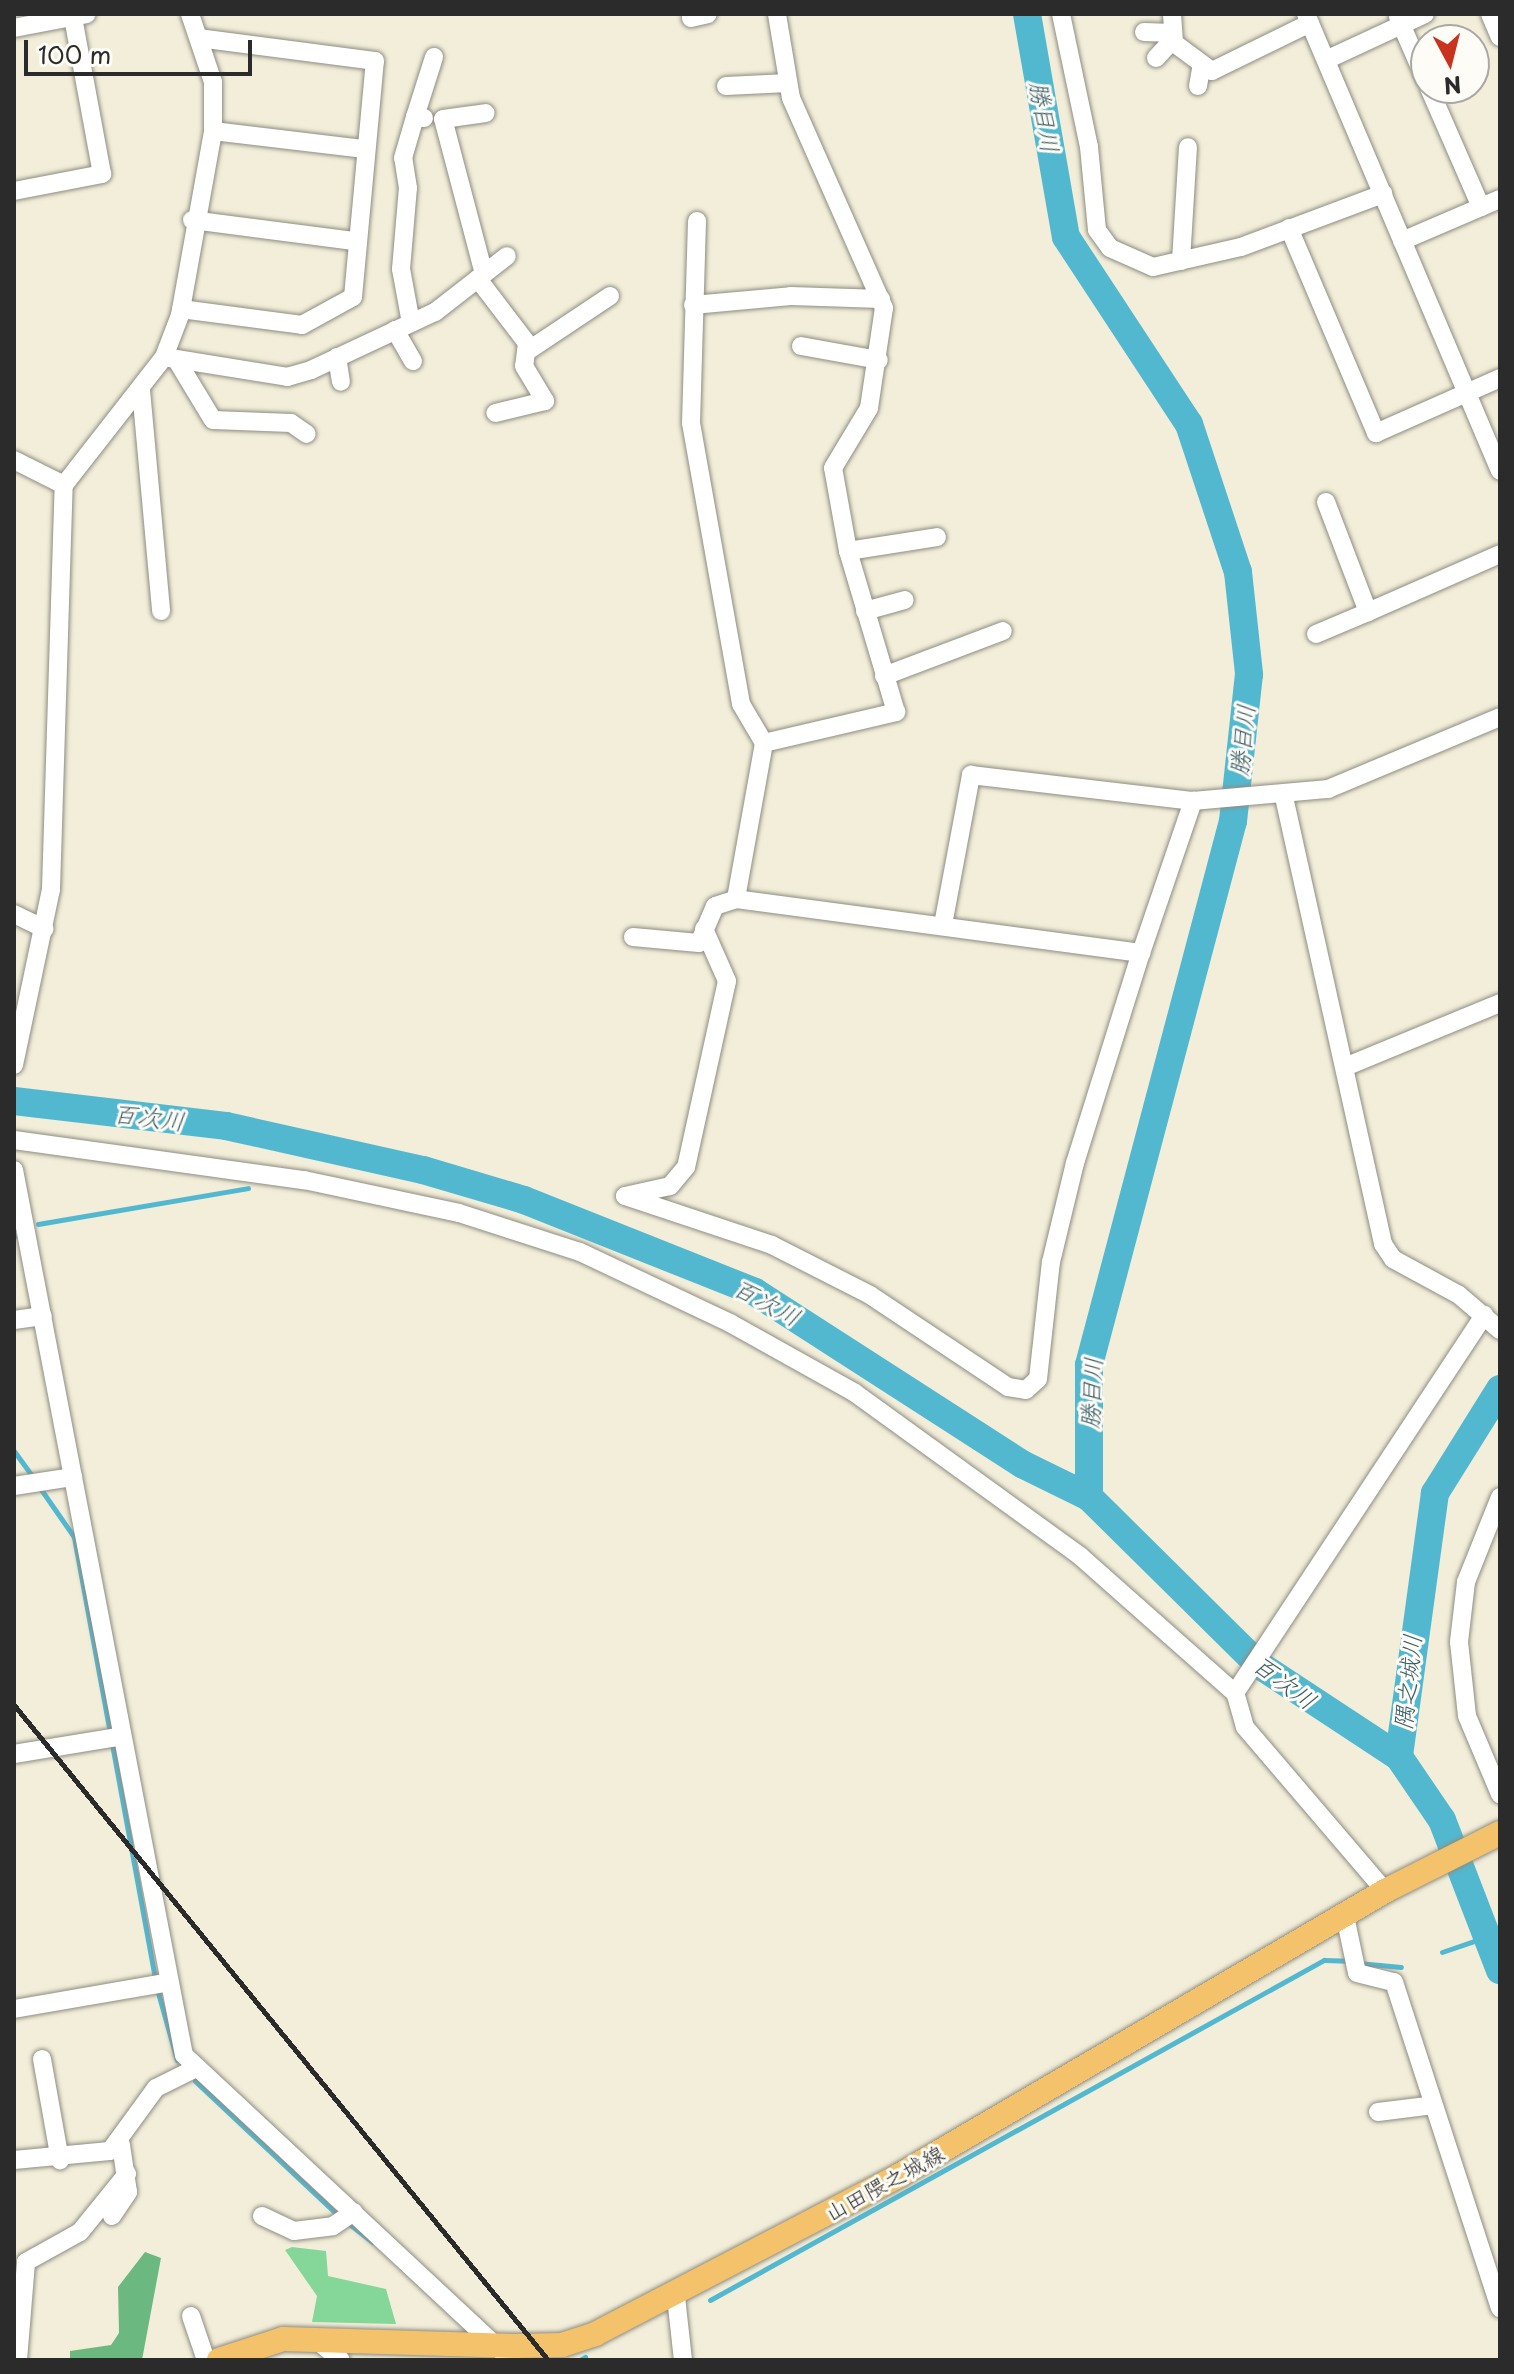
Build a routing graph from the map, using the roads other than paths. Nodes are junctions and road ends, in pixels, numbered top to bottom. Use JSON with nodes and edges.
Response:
{"nodes":[{"id":1,"x":190,"y":14,"type":"edge"},
{"id":2,"x":777,"y":14,"type":"edge"},
{"id":3,"x":1061,"y":14,"type":"edge"},
{"id":4,"x":1172,"y":14,"type":"edge"},
{"id":5,"x":1425,"y":14,"type":"edge"},
{"id":6,"x":1490,"y":14,"type":"edge"},
{"id":7,"x":80,"y":15,"type":"edge"},
{"id":8,"x":1308,"y":19,"type":"edge"},
{"id":9,"x":1400,"y":20,"type":"edge"},
{"id":10,"x":14,"y":28,"type":"edge"},
{"id":11,"x":1144,"y":32,"type":"dead end"},
{"id":12,"x":1174,"y":36,"type":"junction"},
{"id":13,"x":1500,"y":37,"type":"edge"},
{"id":14,"x":199,"y":38,"type":"junction"},
{"id":15,"x":1410,"y":43,"type":"edge"},
{"id":16,"x":434,"y":57,"type":"dead end"},
{"id":17,"x":1156,"y":58,"type":"dead end"},
{"id":18,"x":1326,"y":60,"type":"junction"},
{"id":19,"x":1202,"y":64,"type":"junction"},
{"id":20,"x":788,"y":83,"type":"junction"},
{"id":21,"x":726,"y":86,"type":"dead end"},
{"id":22,"x":1198,"y":86,"type":"dead end"},
{"id":23,"x":1436,"y":104,"type":"edge"},
{"id":24,"x":486,"y":113,"type":"dead end"},
{"id":25,"x":415,"y":117,"type":"junction"},
{"id":26,"x":443,"y":119,"type":"junction"},
{"id":27,"x":213,"y":131,"type":"junction"},
{"id":28,"x":1188,"y":147,"type":"dead end"},
{"id":29,"x":365,"y":149,"type":"junction"},
{"id":30,"x":14,"y":191,"type":"edge"},
{"id":31,"x":1383,"y":194,"type":"junction"},
{"id":32,"x":1500,"y":199,"type":"edge"},
{"id":33,"x":1481,"y":207,"type":"junction"},
{"id":34,"x":192,"y":220,"type":"junction"},
{"id":35,"x":697,"y":221,"type":"dead end"},
{"id":36,"x":1289,"y":228,"type":"junction"},
{"id":37,"x":353,"y":241,"type":"junction"},
{"id":38,"x":1402,"y":241,"type":"junction"},
{"id":39,"x":507,"y":256,"type":"dead end"},
{"id":40,"x":1181,"y":261,"type":"junction"},
{"id":41,"x":481,"y":276,"type":"junction"},
{"id":42,"x":610,"y":296,"type":"dead end"},
{"id":43,"x":881,"y":299,"type":"junction"},
{"id":44,"x":693,"y":305,"type":"junction"},
{"id":45,"x":181,"y":309,"type":"junction"},
{"id":46,"x":403,"y":327,"type":"junction"},
{"id":47,"x":801,"y":346,"type":"dead end"},
{"id":48,"x":526,"y":352,"type":"junction"},
{"id":49,"x":337,"y":357,"type":"junction"},
{"id":50,"x":170,"y":358,"type":"junction"},
{"id":51,"x":879,"y":360,"type":"junction"},
{"id":52,"x":413,"y":361,"type":"dead end"},
{"id":53,"x":1500,"y":378,"type":"edge"},
{"id":54,"x":341,"y":382,"type":"dead end"},
{"id":55,"x":141,"y":390,"type":"junction"},
{"id":56,"x":1467,"y":392,"type":"junction"},
{"id":57,"x":495,"y":413,"type":"dead end"},
{"id":58,"x":307,"y":434,"type":"dead end"},
{"id":59,"x":14,"y":460,"type":"edge"},
{"id":60,"x":1500,"y":470,"type":"edge"},
{"id":61,"x":64,"y":485,"type":"junction"},
{"id":62,"x":1326,"y":502,"type":"dead end"},
{"id":63,"x":937,"y":537,"type":"dead end"},
{"id":64,"x":848,"y":551,"type":"junction"},
{"id":65,"x":1500,"y":554,"type":"edge"},
{"id":66,"x":905,"y":600,"type":"dead end"},
{"id":67,"x":161,"y":611,"type":"dead end"},
{"id":68,"x":865,"y":611,"type":"junction"},
{"id":69,"x":1368,"y":612,"type":"junction"},
{"id":70,"x":1003,"y":631,"type":"dead end"},
{"id":71,"x":1316,"y":634,"type":"dead end"},
{"id":72,"x":884,"y":676,"type":"junction"},
{"id":73,"x":1500,"y":717,"type":"edge"},
{"id":74,"x":764,"y":743,"type":"junction"},
{"id":75,"x":1280,"y":798,"type":"junction"},
{"id":76,"x":1197,"y":801,"type":"junction"},
{"id":77,"x":736,"y":899,"type":"junction"},
{"id":78,"x":14,"y":914,"type":"edge"},
{"id":79,"x":943,"y":925,"type":"junction"},
{"id":80,"x":45,"y":929,"type":"junction"},
{"id":81,"x":704,"y":929,"type":"junction"},
{"id":82,"x":633,"y":937,"type":"dead end"},
{"id":83,"x":1141,"y":953,"type":"junction"},
{"id":84,"x":1500,"y":1003,"type":"edge"},
{"id":85,"x":20,"y":1004,"type":"edge"},
{"id":86,"x":14,"y":1065,"type":"edge"},
{"id":87,"x":1345,"y":1067,"type":"junction"},
{"id":88,"x":14,"y":1140,"type":"edge"},
{"id":89,"x":14,"y":1170,"type":"edge"},
{"id":90,"x":1484,"y":1315,"type":"junction"},
{"id":91,"x":43,"y":1316,"type":"junction"},
{"id":92,"x":14,"y":1320,"type":"edge"},
{"id":93,"x":1500,"y":1330,"type":"edge"},
{"id":94,"x":73,"y":1477,"type":"junction"},
{"id":95,"x":29,"y":1484,"type":"edge"},
{"id":96,"x":1500,"y":1497,"type":"edge"},
{"id":97,"x":1236,"y":1690,"type":"junction"},
{"id":98,"x":113,"y":1738,"type":"junction"},
{"id":99,"x":14,"y":1754,"type":"edge"},
{"id":100,"x":1500,"y":1794,"type":"edge"},
{"id":101,"x":1500,"y":1833,"type":"edge"},
{"id":102,"x":1393,"y":1887,"type":"junction"},
{"id":103,"x":1345,"y":1916,"type":"junction"},
{"id":104,"x":159,"y":1984,"type":"junction"},
{"id":105,"x":14,"y":2007,"type":"edge"},
{"id":106,"x":42,"y":2059,"type":"dead end"},
{"id":107,"x":194,"y":2069,"type":"junction"},
{"id":108,"x":1434,"y":2105,"type":"junction"},
{"id":109,"x":1378,"y":2112,"type":"dead end"},
{"id":110,"x":121,"y":2145,"type":"junction"},
{"id":111,"x":14,"y":2160,"type":"edge"},
{"id":112,"x":60,"y":2160,"type":"junction"},
{"id":113,"x":127,"y":2174,"type":"junction"},
{"id":114,"x":112,"y":2216,"type":"dead end"},
{"id":115,"x":262,"y":2216,"type":"dead end"},
{"id":116,"x":346,"y":2217,"type":"junction"},
{"id":117,"x":676,"y":2297,"type":"junction"},
{"id":118,"x":1500,"y":2308,"type":"edge"},
{"id":119,"x":191,"y":2316,"type":"dead end"},
{"id":120,"x":313,"y":2337,"type":"junction"},
{"id":121,"x":507,"y":2353,"type":"edge"},
{"id":122,"x":18,"y":2360,"type":"edge"},
{"id":123,"x":206,"y":2360,"type":"edge"},
{"id":124,"x":219,"y":2360,"type":"edge"},
{"id":125,"x":341,"y":2360,"type":"edge"},
{"id":126,"x":683,"y":2360,"type":"edge"}],
"edges":[{"from":1,"to":14,"type":"street"},
{"from":2,"to":20,"type":"street"},
{"from":3,"to":40,"type":"street"},
{"from":4,"to":12,"type":"street"},
{"from":5,"to":9,"type":"street"},
{"from":6,"to":13,"type":"street"},
{"from":7,"to":10,"type":"street"},
{"from":7,"to":30,"type":"street"},
{"from":8,"to":18,"type":"street"},
{"from":8,"to":19,"type":"street"},
{"from":9,"to":15,"type":"street"},
{"from":9,"to":18,"type":"street"},
{"from":11,"to":12,"type":"street"},
{"from":12,"to":17,"type":"street"},
{"from":12,"to":19,"type":"street"},
{"from":14,"to":27,"type":"street"},
{"from":14,"to":29,"type":"street"},
{"from":16,"to":25,"type":"street"},
{"from":18,"to":31,"type":"street"},
{"from":19,"to":22,"type":"street"},
{"from":20,"to":21,"type":"street"},
{"from":20,"to":43,"type":"street"},
{"from":23,"to":33,"type":"street"},
{"from":24,"to":26,"type":"street"},
{"from":25,"to":26,"type":"street"},
{"from":25,"to":46,"type":"street"},
{"from":26,"to":41,"type":"street"},
{"from":27,"to":29,"type":"street"},
{"from":27,"to":34,"type":"street"},
{"from":28,"to":40,"type":"street"},
{"from":29,"to":37,"type":"street"},
{"from":31,"to":36,"type":"street"},
{"from":31,"to":38,"type":"street"},
{"from":32,"to":33,"type":"street"},
{"from":33,"to":38,"type":"street"},
{"from":34,"to":37,"type":"street"},
{"from":34,"to":45,"type":"street"},
{"from":35,"to":44,"type":"street"},
{"from":36,"to":40,"type":"street"},
{"from":36,"to":56,"type":"street"},
{"from":37,"to":45,"type":"street"},
{"from":38,"to":56,"type":"street"},
{"from":39,"to":41,"type":"street"},
{"from":41,"to":46,"type":"street"},
{"from":41,"to":48,"type":"street"},
{"from":42,"to":48,"type":"street"},
{"from":43,"to":44,"type":"street"},
{"from":43,"to":51,"type":"street"},
{"from":44,"to":74,"type":"street"},
{"from":45,"to":50,"type":"street"},
{"from":46,"to":49,"type":"street"},
{"from":46,"to":52,"type":"street"},
{"from":47,"to":51,"type":"street"},
{"from":48,"to":57,"type":"street"},
{"from":49,"to":50,"type":"street"},
{"from":49,"to":54,"type":"street"},
{"from":50,"to":55,"type":"street"},
{"from":50,"to":58,"type":"street"},
{"from":51,"to":64,"type":"street"},
{"from":53,"to":56,"type":"street"},
{"from":55,"to":61,"type":"street"},
{"from":55,"to":67,"type":"street"},
{"from":56,"to":60,"type":"street"},
{"from":59,"to":61,"type":"street"},
{"from":61,"to":80,"type":"street"},
{"from":62,"to":69,"type":"street"},
{"from":63,"to":64,"type":"street"},
{"from":64,"to":68,"type":"street"},
{"from":65,"to":69,"type":"street"},
{"from":66,"to":68,"type":"street"},
{"from":68,"to":72,"type":"street"},
{"from":69,"to":71,"type":"street"},
{"from":70,"to":72,"type":"street"},
{"from":72,"to":74,"type":"street"},
{"from":73,"to":75,"type":"street"},
{"from":74,"to":77,"type":"street"},
{"from":75,"to":76,"type":"street"},
{"from":75,"to":87,"type":"street"},
{"from":76,"to":79,"type":"street"},
{"from":76,"to":83,"type":"street"},
{"from":77,"to":79,"type":"street"},
{"from":77,"to":81,"type":"street"},
{"from":78,"to":80,"type":"street"},
{"from":79,"to":83,"type":"street"},
{"from":80,"to":85,"type":"street"},
{"from":81,"to":82,"type":"street"},
{"from":81,"to":83,"type":"street"},
{"from":84,"to":87,"type":"street"},
{"from":85,"to":86,"type":"street"},
{"from":87,"to":90,"type":"street"},
{"from":88,"to":97,"type":"street"},
{"from":89,"to":91,"type":"street"},
{"from":90,"to":93,"type":"street"},
{"from":90,"to":97,"type":"street"},
{"from":91,"to":92,"type":"street"},
{"from":91,"to":94,"type":"street"},
{"from":94,"to":95,"type":"street"},
{"from":94,"to":98,"type":"street"},
{"from":96,"to":100,"type":"street"},
{"from":97,"to":102,"type":"street"},
{"from":98,"to":99,"type":"street"},
{"from":98,"to":104,"type":"street"},
{"from":101,"to":102,"type":"main road","name":"山田隈之城線"},
{"from":102,"to":103,"type":"main road","name":"山田隈之城線"},
{"from":103,"to":108,"type":"street"},
{"from":103,"to":117,"type":"main road","name":"山田隈之城線"},
{"from":104,"to":105,"type":"street"},
{"from":104,"to":107,"type":"street"},
{"from":106,"to":112,"type":"street"},
{"from":107,"to":110,"type":"street"},
{"from":107,"to":116,"type":"street"},
{"from":108,"to":109,"type":"street"},
{"from":108,"to":118,"type":"street"},
{"from":110,"to":112,"type":"street"},
{"from":110,"to":113,"type":"street"},
{"from":111,"to":112,"type":"street"},
{"from":113,"to":114,"type":"street"},
{"from":113,"to":122,"type":"street"},
{"from":115,"to":116,"type":"street"},
{"from":116,"to":121,"type":"street"},
{"from":117,"to":121,"type":"main road","name":"山田隈之城線"},
{"from":117,"to":126,"type":"street"},
{"from":119,"to":123,"type":"street"},
{"from":120,"to":121,"type":"main road","name":"山田隈之城線"},
{"from":120,"to":124,"type":"main road","name":"山田隈之城線"},
{"from":120,"to":125,"type":"street"}]}
